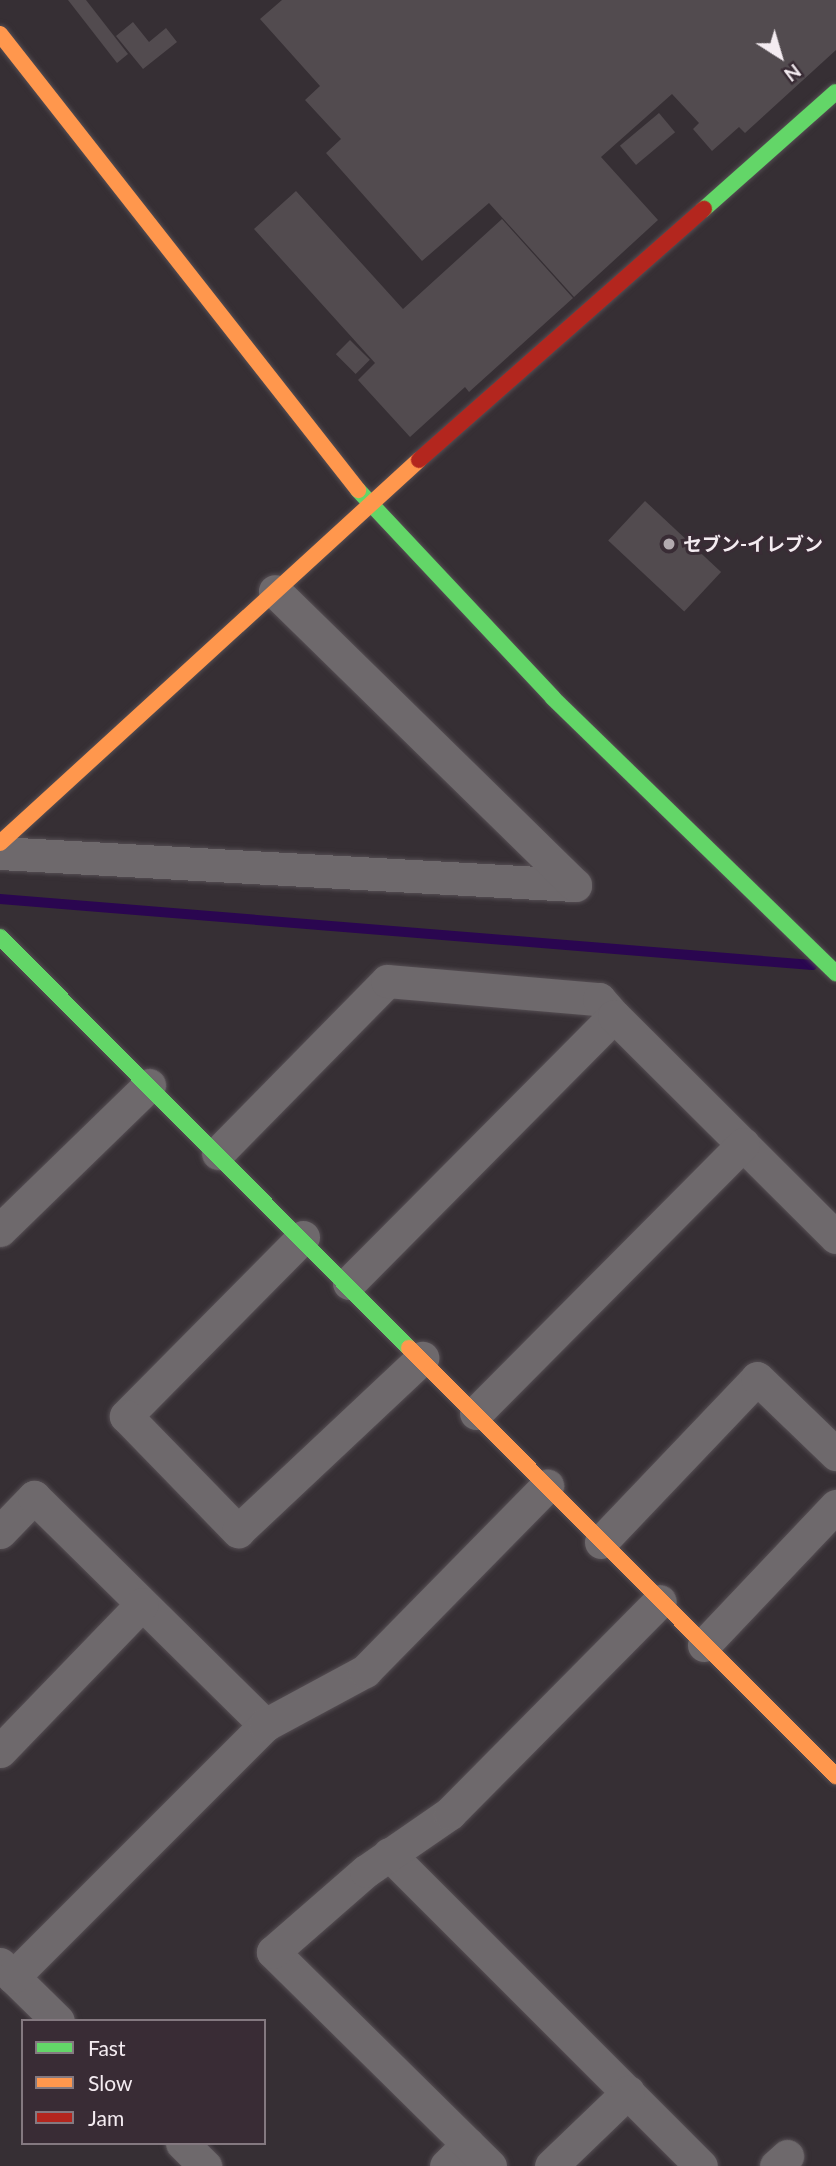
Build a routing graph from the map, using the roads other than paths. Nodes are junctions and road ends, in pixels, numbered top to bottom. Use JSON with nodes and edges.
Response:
{"nodes":[{"id":1,"x":0,"y":34,"type":"edge"},
{"id":2,"x":831,"y":105,"type":"edge"},
{"id":3,"x":369,"y":504,"type":"junction"},
{"id":4,"x":275,"y":592,"type":"junction"},
{"id":5,"x":0,"y":843,"type":"edge"},
{"id":6,"x":0,"y":853,"type":"edge"},
{"id":7,"x":0,"y":937,"type":"edge"},
{"id":8,"x":836,"y":973,"type":"edge"},
{"id":9,"x":614,"y":1016,"type":"junction"},
{"id":10,"x":149,"y":1085,"type":"junction"},
{"id":11,"x":743,"y":1144,"type":"junction"},
{"id":12,"x":218,"y":1153,"type":"junction"},
{"id":13,"x":0,"y":1230,"type":"edge"},
{"id":14,"x":303,"y":1237,"type":"junction"},
{"id":15,"x":836,"y":1237,"type":"edge"},
{"id":16,"x":349,"y":1283,"type":"junction"},
{"id":17,"x":422,"y":1358,"type":"junction"},
{"id":18,"x":476,"y":1413,"type":"junction"},
{"id":19,"x":836,"y":1454,"type":"edge"},
{"id":20,"x":547,"y":1486,"type":"junction"},
{"id":21,"x":836,"y":1507,"type":"edge"},
{"id":22,"x":0,"y":1532,"type":"edge"},
{"id":23,"x":601,"y":1542,"type":"junction"},
{"id":24,"x":660,"y":1601,"type":"junction"},
{"id":25,"x":142,"y":1604,"type":"junction"},
{"id":26,"x":704,"y":1645,"type":"junction"},
{"id":27,"x":265,"y":1724,"type":"junction"},
{"id":28,"x":0,"y":1751,"type":"edge"},
{"id":29,"x":833,"y":1766,"type":"edge"},
{"id":30,"x":389,"y":1854,"type":"junction"},
{"id":31,"x":7,"y":1970,"type":"edge"},
{"id":32,"x":56,"y":2019,"type":"edge"},
{"id":33,"x":628,"y":2092,"type":"junction"},
{"id":34,"x":184,"y":2145,"type":"edge"},
{"id":35,"x":468,"y":2159,"type":"edge"},
{"id":36,"x":205,"y":2166,"type":"edge"},
{"id":37,"x":551,"y":2166,"type":"edge"},
{"id":38,"x":701,"y":2166,"type":"edge"}],
"edges":[{"from":1,"to":3,"type":"street"},
{"from":2,"to":3,"type":"street"},
{"from":3,"to":4,"type":"street"},
{"from":3,"to":8,"type":"street"},
{"from":4,"to":5,"type":"street"},
{"from":4,"to":6,"type":"street"},
{"from":7,"to":10,"type":"street"},
{"from":9,"to":11,"type":"street"},
{"from":9,"to":12,"type":"street"},
{"from":9,"to":16,"type":"street"},
{"from":10,"to":12,"type":"street"},
{"from":10,"to":13,"type":"street"},
{"from":11,"to":15,"type":"street"},
{"from":11,"to":18,"type":"street"},
{"from":12,"to":14,"type":"street"},
{"from":14,"to":16,"type":"street"},
{"from":14,"to":17,"type":"street"},
{"from":16,"to":17,"type":"street"},
{"from":17,"to":18,"type":"street"},
{"from":18,"to":20,"type":"street"},
{"from":19,"to":23,"type":"street"},
{"from":20,"to":23,"type":"street"},
{"from":20,"to":27,"type":"street"},
{"from":21,"to":26,"type":"street"},
{"from":22,"to":25,"type":"street"},
{"from":23,"to":24,"type":"street"},
{"from":24,"to":26,"type":"street"},
{"from":24,"to":30,"type":"street"},
{"from":25,"to":27,"type":"street"},
{"from":25,"to":28,"type":"street"},
{"from":26,"to":29,"type":"street"},
{"from":27,"to":31,"type":"street"},
{"from":30,"to":33,"type":"street"},
{"from":30,"to":35,"type":"street"},
{"from":31,"to":32,"type":"street"},
{"from":33,"to":37,"type":"street"},
{"from":33,"to":38,"type":"street"},
{"from":34,"to":36,"type":"street"}]}
